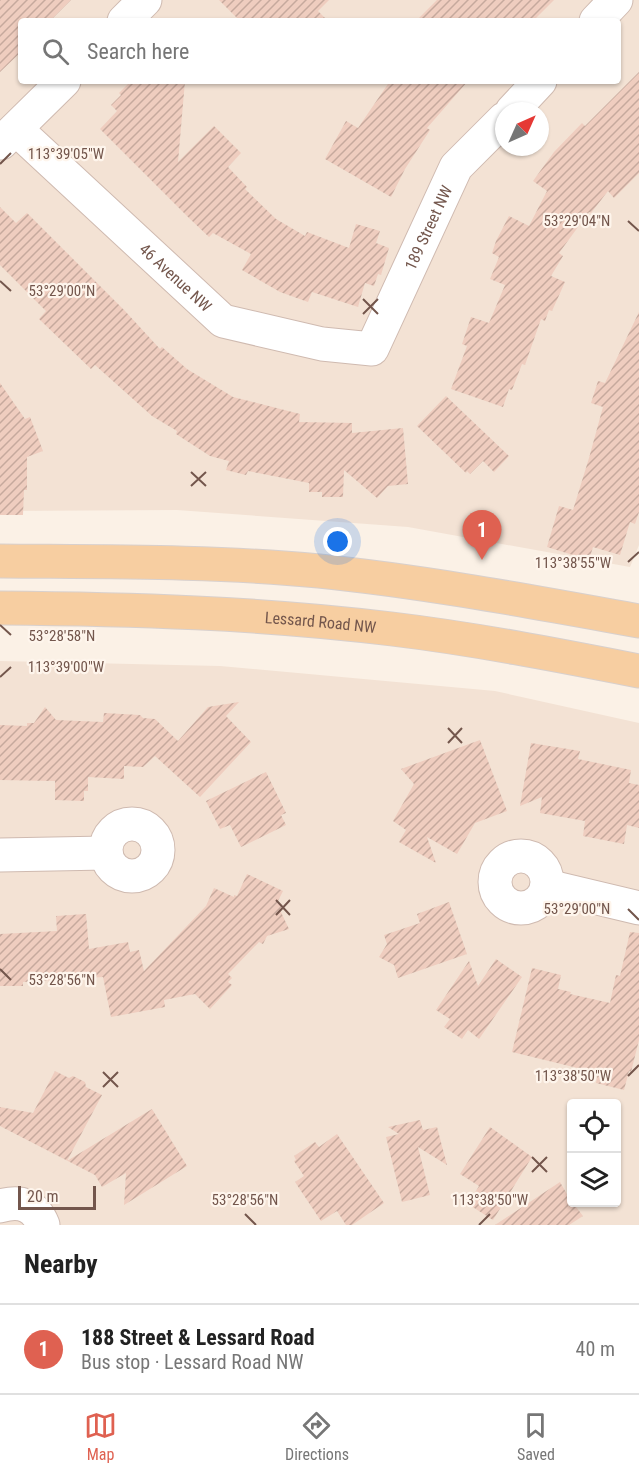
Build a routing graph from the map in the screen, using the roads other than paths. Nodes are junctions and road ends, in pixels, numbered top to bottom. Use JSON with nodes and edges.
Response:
{"nodes":[{"id":1,"x":145,"y":0,"type":"edge"},
{"id":2,"x":616,"y":0,"type":"edge"},
{"id":3,"x":127,"y":18,"type":"edge"},
{"id":4,"x":599,"y":18,"type":"edge"},
{"id":5,"x":61,"y":84,"type":"edge"},
{"id":6,"x":537,"y":84,"type":"edge"},
{"id":7,"x":520,"y":102,"type":"edge"},
{"id":8,"x":495,"y":128,"type":"edge"},
{"id":9,"x":8,"y":137,"type":"edge"},
{"id":10,"x":372,"y":349,"type":"joint"},
{"id":11,"x":0,"y":561,"type":"edge"},
{"id":12,"x":0,"y":608,"type":"edge"},
{"id":13,"x":639,"y":621,"type":"edge"},
{"id":14,"x":639,"y":671,"type":"edge"},
{"id":15,"x":106,"y":853,"type":"dead end"},
{"id":16,"x":0,"y":855,"type":"edge"},
{"id":17,"x":547,"y":886,"type":"dead end"},
{"id":18,"x":639,"y":908,"type":"edge"},
{"id":19,"x":0,"y":1206,"type":"edge"},
{"id":20,"x":43,"y":1225,"type":"edge"}],
"edges":[{"from":1,"to":3,"type":"street"},
{"from":2,"to":4,"type":"street"},
{"from":5,"to":9,"type":"street"},
{"from":6,"to":7,"type":"street"},
{"from":8,"to":10,"type":"street","name":"189 Street NW"},
{"from":9,"to":10,"type":"street","name":"46 Avenue NW"},
{"from":11,"to":13,"type":"main road"},
{"from":12,"to":14,"type":"main road","name":"Lessard Road NW"},
{"from":15,"to":16,"type":"street"},
{"from":17,"to":18,"type":"street"},
{"from":19,"to":20,"type":"street"}]}
